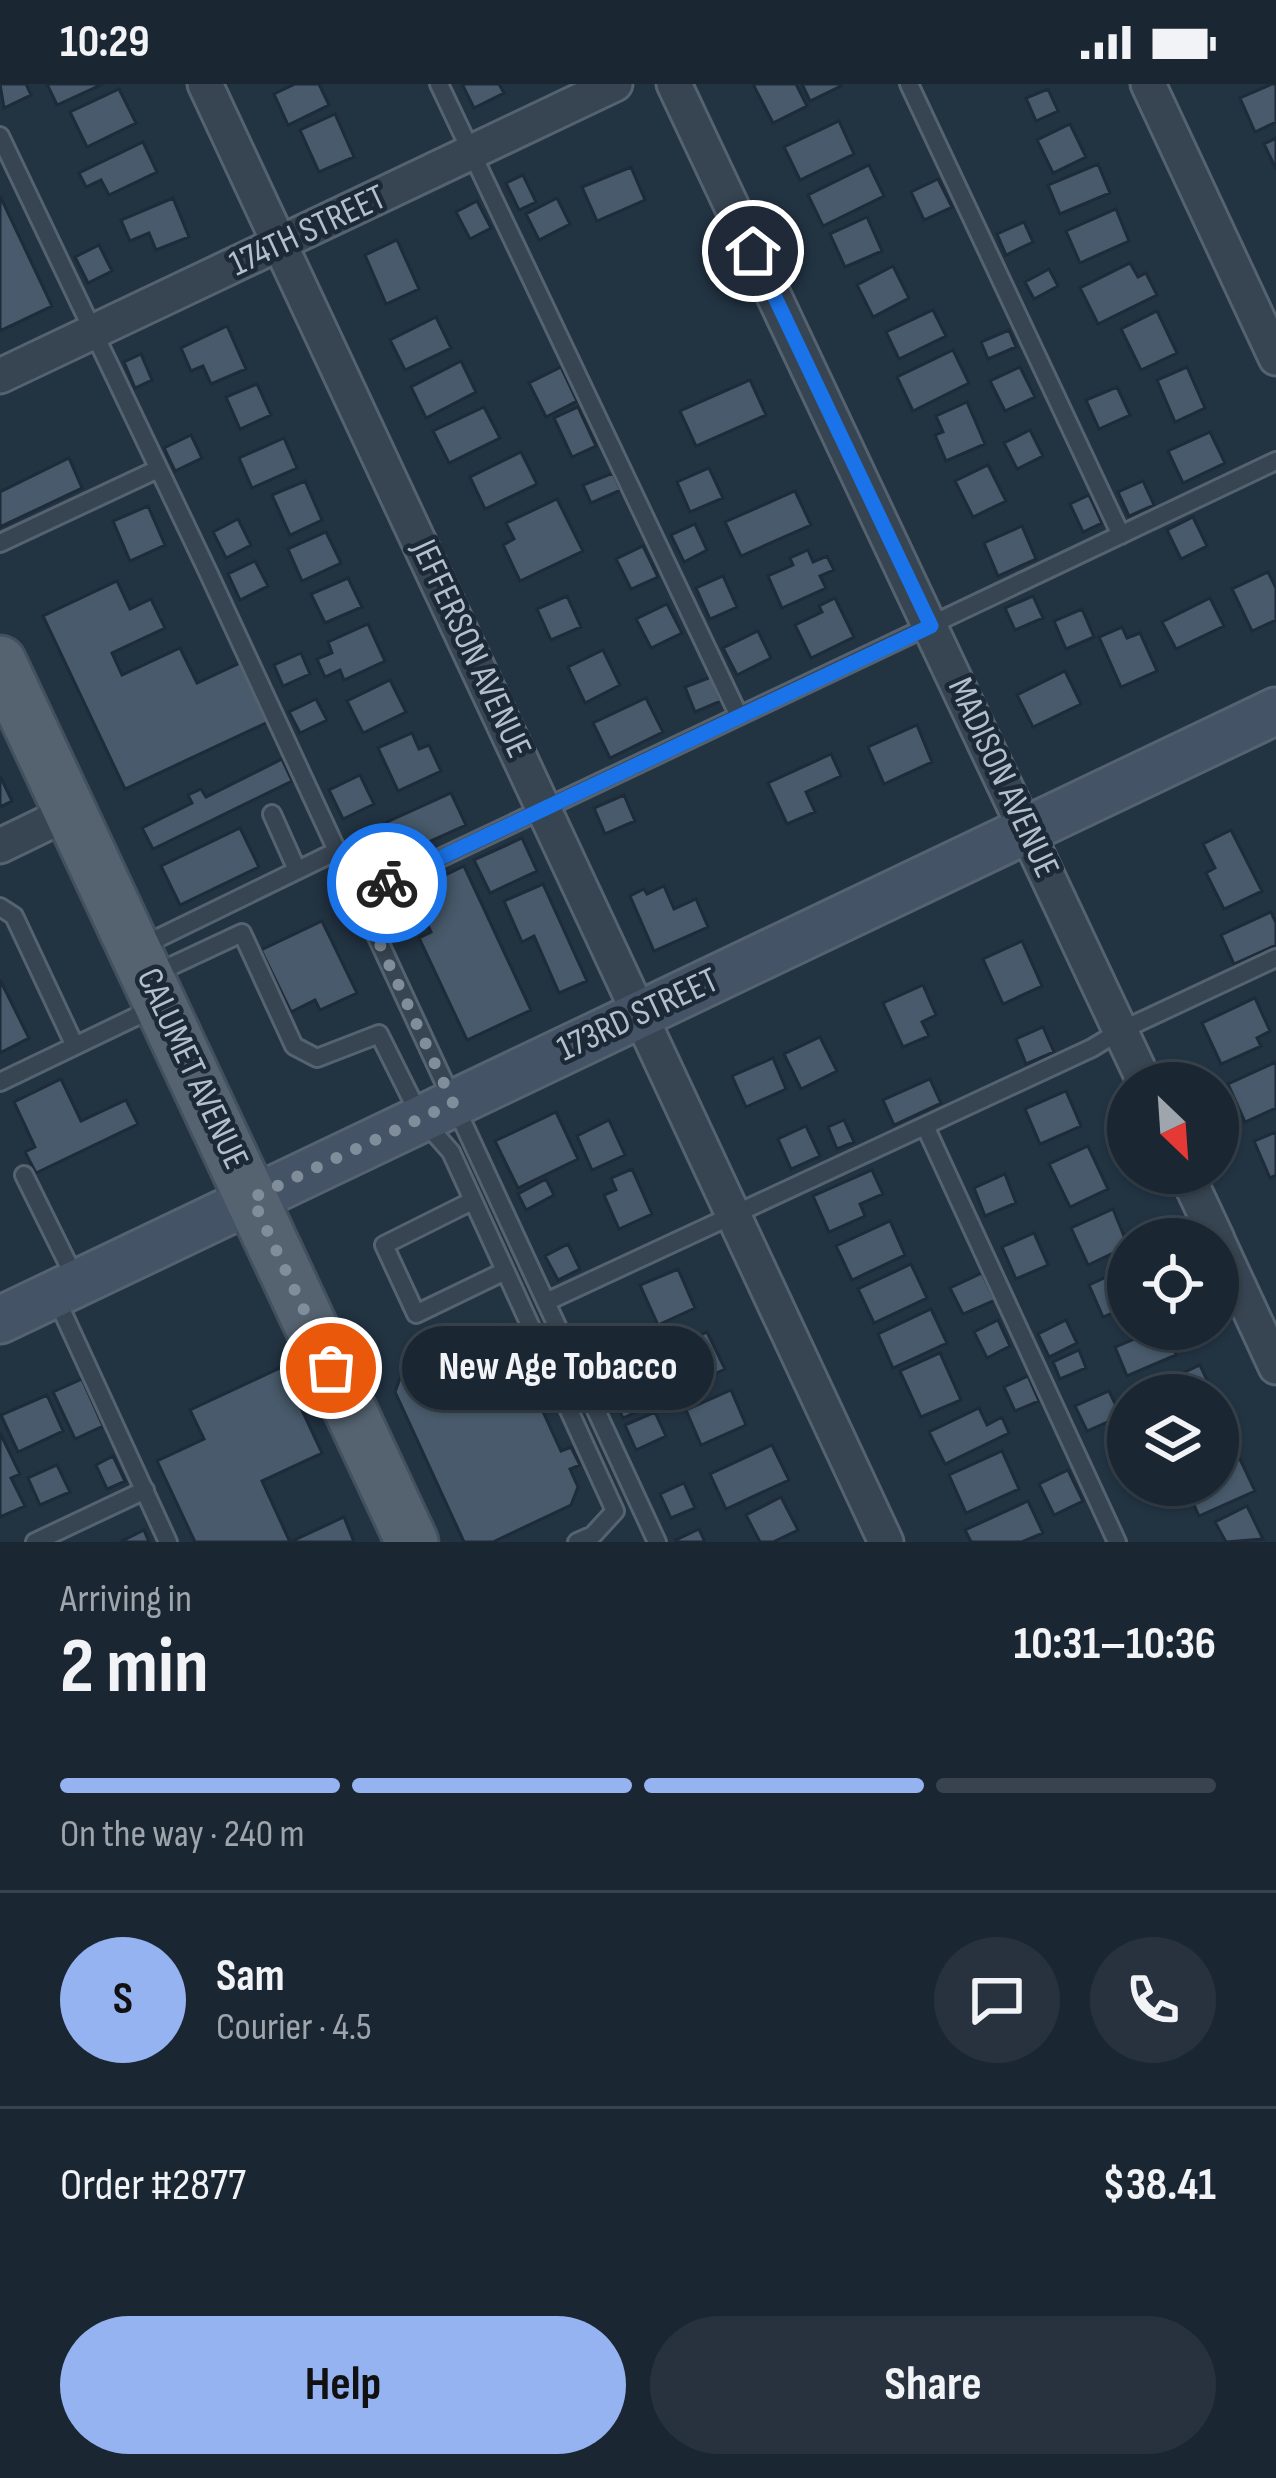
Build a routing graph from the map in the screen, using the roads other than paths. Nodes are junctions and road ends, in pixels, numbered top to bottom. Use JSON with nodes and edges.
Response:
{"nodes":[{"id":1,"x":205,"y":84,"type":"edge"},
{"id":2,"x":439,"y":84,"type":"edge"},
{"id":3,"x":616,"y":84,"type":"edge"},
{"id":4,"x":674,"y":84,"type":"edge"},
{"id":5,"x":908,"y":84,"type":"edge"},
{"id":6,"x":1148,"y":84,"type":"edge"},
{"id":7,"x":0,"y":136,"type":"edge"},
{"id":8,"x":471,"y":153,"type":"junction"},
{"id":9,"x":280,"y":244,"type":"junction"},
{"id":10,"x":92,"y":333,"type":"junction"},
{"id":11,"x":1276,"y":358,"type":"edge"},
{"id":12,"x":0,"y":376,"type":"edge"},
{"id":13,"x":1276,"y":461,"type":"edge"},
{"id":14,"x":158,"y":469,"type":"junction"},
{"id":15,"x":1121,"y":535,"type":"junction"},
{"id":16,"x":0,"y":543,"type":"edge"},
{"id":17,"x":931,"y":626,"type":"junction"},
{"id":18,"x":0,"y":662,"type":"edge"},
{"id":19,"x":1276,"y":711,"type":"edge"},
{"id":20,"x":739,"y":716,"type":"junction"},
{"id":21,"x":546,"y":809,"type":"junction"},
{"id":22,"x":70,"y":812,"type":"junction"},
{"id":23,"x":272,"y":814,"type":"dead end"},
{"id":24,"x":1028,"y":830,"type":"junction"},
{"id":25,"x":0,"y":846,"type":"edge"},
{"id":26,"x":337,"y":851,"type":"junction"},
{"id":27,"x":297,"y":870,"type":"junction"},
{"id":28,"x":358,"y":897,"type":"junction"},
{"id":29,"x":0,"y":907,"type":"edge"},
{"id":30,"x":1276,"y":958,"type":"edge"},
{"id":31,"x":149,"y":976,"type":"junction"},
{"id":32,"x":642,"y":1014,"type":"junction"},
{"id":33,"x":1120,"y":1031,"type":"junction"},
{"id":34,"x":75,"y":1046,"type":"junction"},
{"id":35,"x":1134,"y":1062,"type":"edge"},
{"id":36,"x":0,"y":1082,"type":"edge"},
{"id":37,"x":437,"y":1111,"type":"junction"},
{"id":38,"x":925,"y":1126,"type":"junction"},
{"id":39,"x":24,"y":1174,"type":"dead end"},
{"id":40,"x":252,"y":1198,"type":"junction"},
{"id":41,"x":472,"y":1202,"type":"junction"},
{"id":42,"x":734,"y":1214,"type":"junction"},
{"id":43,"x":505,"y":1271,"type":"junction"},
{"id":44,"x":1239,"y":1287,"type":"edge"},
{"id":45,"x":66,"y":1288,"type":"junction"},
{"id":46,"x":546,"y":1302,"type":"junction"},
{"id":47,"x":0,"y":1320,"type":"edge"},
{"id":48,"x":1276,"y":1367,"type":"edge"},
{"id":49,"x":145,"y":1490,"type":"junction"},
{"id":50,"x":35,"y":1542,"type":"edge"},
{"id":51,"x":168,"y":1542,"type":"edge"},
{"id":52,"x":412,"y":1542,"type":"edge"},
{"id":53,"x":577,"y":1542,"type":"edge"},
{"id":54,"x":657,"y":1542,"type":"edge"},
{"id":55,"x":886,"y":1542,"type":"edge"},
{"id":56,"x":1117,"y":1542,"type":"edge"}],
"edges":[{"from":1,"to":9,"type":"street","name":"JEFFERSON AVENUE"},
{"from":2,"to":8,"type":"lane"},
{"from":3,"to":8,"type":"street","name":"174TH STREET"},
{"from":4,"to":17,"type":"street","name":"MADISON AVENUE"},
{"from":5,"to":15,"type":"lane"},
{"from":6,"to":11,"type":"street"},
{"from":7,"to":10,"type":"lane"},
{"from":8,"to":9,"type":"street","name":"174TH STREET"},
{"from":8,"to":20,"type":"lane"},
{"from":9,"to":10,"type":"street","name":"174TH STREET"},
{"from":9,"to":21,"type":"street","name":"JEFFERSON AVENUE"},
{"from":10,"to":12,"type":"street","name":"174TH STREET"},
{"from":10,"to":14,"type":"lane"},
{"from":13,"to":15,"type":"lane"},
{"from":14,"to":16,"type":"lane"},
{"from":14,"to":26,"type":"lane"},
{"from":15,"to":17,"type":"lane"},
{"from":17,"to":20,"type":"lane"},
{"from":17,"to":24,"type":"street","name":"MADISON AVENUE"},
{"from":18,"to":22,"type":"main road","name":"CALUMET AVENUE"},
{"from":19,"to":24,"type":"street","name":"173RD STREET"},
{"from":20,"to":21,"type":"lane"},
{"from":21,"to":28,"type":"lane"},
{"from":21,"to":32,"type":"street","name":"JEFFERSON AVENUE"},
{"from":22,"to":25,"type":"street"},
{"from":22,"to":31,"type":"main road","name":"CALUMET AVENUE"},
{"from":23,"to":27,"type":"lane"},
{"from":24,"to":32,"type":"street","name":"173RD STREET"},
{"from":24,"to":33,"type":"street","name":"MADISON AVENUE"},
{"from":26,"to":27,"type":"lane"},
{"from":26,"to":28,"type":"lane"},
{"from":27,"to":31,"type":"lane"},
{"from":28,"to":37,"type":"lane"},
{"from":29,"to":34,"type":"lane"},
{"from":30,"to":33,"type":"lane"},
{"from":31,"to":34,"type":"lane"},
{"from":31,"to":37,"type":"lane"},
{"from":31,"to":40,"type":"main road","name":"CALUMET AVENUE"},
{"from":32,"to":37,"type":"street","name":"173RD STREET"},
{"from":32,"to":42,"type":"street","name":"JEFFERSON AVENUE"},
{"from":33,"to":35,"type":"street","name":"MADISON AVENUE"},
{"from":33,"to":38,"type":"lane"},
{"from":34,"to":36,"type":"lane"},
{"from":37,"to":40,"type":"street","name":"173RD STREET"},
{"from":37,"to":41,"type":"lane"},
{"from":37,"to":46,"type":"lane"},
{"from":38,"to":42,"type":"lane"},
{"from":38,"to":56,"type":"lane"},
{"from":39,"to":45,"type":"lane"},
{"from":40,"to":45,"type":"street","name":"173RD STREET"},
{"from":40,"to":52,"type":"main road","name":"CALUMET AVENUE"},
{"from":41,"to":43,"type":"lane"},
{"from":41,"to":43,"type":"lane"},
{"from":42,"to":46,"type":"lane"},
{"from":42,"to":55,"type":"street","name":"JEFFERSON AVENUE"},
{"from":43,"to":53,"type":"lane"},
{"from":44,"to":48,"type":"street"},
{"from":45,"to":47,"type":"street","name":"173RD STREET"},
{"from":45,"to":49,"type":"lane"},
{"from":46,"to":54,"type":"lane"},
{"from":49,"to":50,"type":"lane"},
{"from":49,"to":51,"type":"lane"}]}
